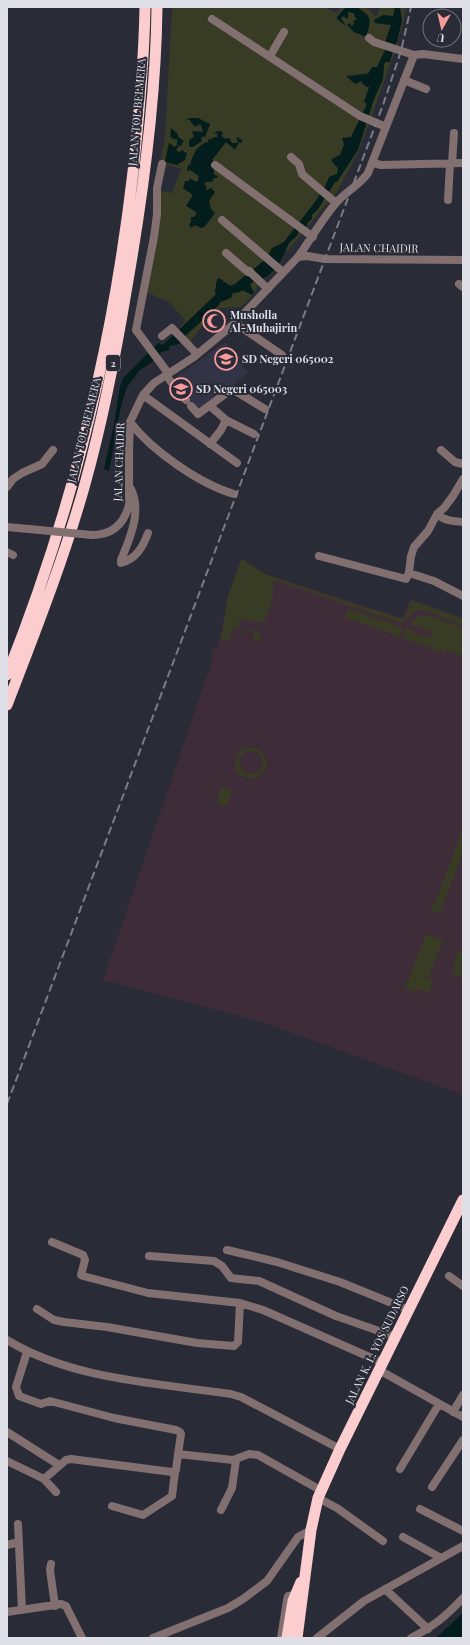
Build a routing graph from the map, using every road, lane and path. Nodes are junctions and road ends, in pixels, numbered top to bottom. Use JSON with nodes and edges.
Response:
{"nodes":[{"id":1,"x":145,"y":7,"type":"edge"},
{"id":2,"x":158,"y":7,"type":"edge"},
{"id":3,"x":212,"y":19,"type":"dead end"},
{"id":4,"x":284,"y":32,"type":"dead end"},
{"id":5,"x":369,"y":38,"type":"dead end"},
{"id":6,"x":414,"y":55,"type":"junction"},
{"id":7,"x":270,"y":56,"type":"junction"},
{"id":8,"x":463,"y":59,"type":"edge"},
{"id":9,"x":404,"y":80,"type":"junction"},
{"id":10,"x":426,"y":89,"type":"dead end"},
{"id":11,"x":386,"y":127,"type":"junction"},
{"id":12,"x":454,"y":133,"type":"dead end"},
{"id":13,"x":291,"y":157,"type":"dead end"},
{"id":14,"x":373,"y":163,"type":"junction"},
{"id":15,"x":162,"y":164,"type":"dead end"},
{"id":16,"x":451,"y":164,"type":"junction"},
{"id":17,"x":463,"y":164,"type":"edge"},
{"id":18,"x":215,"y":165,"type":"dead end"},
{"id":19,"x":448,"y":200,"type":"dead end"},
{"id":20,"x":336,"y":203,"type":"junction"},
{"id":21,"x":222,"y":220,"type":"dead end"},
{"id":22,"x":310,"y":235,"type":"junction"},
{"id":23,"x":226,"y":253,"type":"dead end"},
{"id":24,"x":298,"y":257,"type":"junction"},
{"id":25,"x":463,"y":260,"type":"edge"},
{"id":26,"x":282,"y":270,"type":"junction"},
{"id":27,"x":268,"y":289,"type":"junction"},
{"id":28,"x":235,"y":323,"type":"junction"},
{"id":29,"x":162,"y":336,"type":"dead end"},
{"id":30,"x":197,"y":354,"type":"junction"},
{"id":31,"x":282,"y":355,"type":"dead end"},
{"id":32,"x":167,"y":374,"type":"junction"},
{"id":33,"x":143,"y":395,"type":"junction"},
{"id":34,"x":210,"y":406,"type":"junction"},
{"id":35,"x":265,"y":408,"type":"dead end"},
{"id":36,"x":226,"y":420,"type":"junction"},
{"id":37,"x":130,"y":422,"type":"junction"},
{"id":38,"x":254,"y":434,"type":"dead end"},
{"id":39,"x":210,"y":444,"type":"junction"},
{"id":40,"x":53,"y":450,"type":"dead end"},
{"id":41,"x":441,"y":450,"type":"dead end"},
{"id":42,"x":237,"y":463,"type":"dead end"},
{"id":43,"x":463,"y":464,"type":"edge"},
{"id":44,"x":463,"y":479,"type":"edge"},
{"id":45,"x":7,"y":487,"type":"edge"},
{"id":46,"x":129,"y":487,"type":"junction"},
{"id":47,"x":234,"y":494,"type":"dead end"},
{"id":48,"x":437,"y":514,"type":"junction"},
{"id":49,"x":463,"y":522,"type":"edge"},
{"id":50,"x":7,"y":528,"type":"edge"},
{"id":51,"x":148,"y":533,"type":"dead end"},
{"id":52,"x":319,"y":556,"type":"dead end"},
{"id":53,"x":409,"y":572,"type":"junction"},
{"id":54,"x":463,"y":596,"type":"edge"},
{"id":55,"x":7,"y":675,"type":"edge"},
{"id":56,"x":7,"y":705,"type":"edge"},
{"id":57,"x":463,"y":1200,"type":"edge"},
{"id":58,"x":52,"y":1242,"type":"dead end"},
{"id":59,"x":227,"y":1250,"type":"dead end"},
{"id":60,"x":149,"y":1256,"type":"dead end"},
{"id":61,"x":449,"y":1276,"type":"dead end"},
{"id":62,"x":463,"y":1286,"type":"edge"},
{"id":63,"x":240,"y":1303,"type":"junction"},
{"id":64,"x":37,"y":1309,"type":"dead end"},
{"id":65,"x":409,"y":1310,"type":"junction"},
{"id":66,"x":396,"y":1337,"type":"junction"},
{"id":67,"x":7,"y":1340,"type":"edge"},
{"id":68,"x":27,"y":1352,"type":"junction"},
{"id":69,"x":381,"y":1367,"type":"junction"},
{"id":70,"x":463,"y":1395,"type":"edge"},
{"id":71,"x":439,"y":1404,"type":"junction"},
{"id":72,"x":453,"y":1412,"type":"junction"},
{"id":73,"x":463,"y":1417,"type":"edge"},
{"id":74,"x":7,"y":1432,"type":"edge"},
{"id":75,"x":463,"y":1440,"type":"edge"},
{"id":76,"x":340,"y":1449,"type":"junction"},
{"id":77,"x":178,"y":1454,"type":"junction"},
{"id":78,"x":236,"y":1460,"type":"junction"},
{"id":79,"x":7,"y":1461,"type":"edge"},
{"id":80,"x":59,"y":1466,"type":"junction"},
{"id":81,"x":400,"y":1469,"type":"dead end"},
{"id":82,"x":175,"y":1472,"type":"junction"},
{"id":83,"x":44,"y":1479,"type":"junction"},
{"id":84,"x":432,"y":1487,"type":"dead end"},
{"id":85,"x":56,"y":1492,"type":"dead end"},
{"id":86,"x":319,"y":1497,"type":"junction"},
{"id":87,"x":112,"y":1506,"type":"dead end"},
{"id":88,"x":420,"y":1509,"type":"dead end"},
{"id":89,"x":221,"y":1510,"type":"dead end"},
{"id":90,"x":18,"y":1524,"type":"dead end"},
{"id":91,"x":311,"y":1530,"type":"junction"},
{"id":92,"x":463,"y":1531,"type":"edge"},
{"id":93,"x":403,"y":1537,"type":"dead end"},
{"id":94,"x":383,"y":1541,"type":"dead end"},
{"id":95,"x":19,"y":1542,"type":"junction"},
{"id":96,"x":7,"y":1545,"type":"edge"},
{"id":97,"x":463,"y":1546,"type":"edge"},
{"id":98,"x":440,"y":1558,"type":"junction"},
{"id":99,"x":51,"y":1564,"type":"dead end"},
{"id":100,"x":305,"y":1572,"type":"junction"},
{"id":101,"x":385,"y":1589,"type":"junction"},
{"id":102,"x":296,"y":1595,"type":"junction"},
{"id":103,"x":463,"y":1598,"type":"edge"},
{"id":104,"x":55,"y":1606,"type":"junction"},
{"id":105,"x":22,"y":1610,"type":"junction"},
{"id":106,"x":7,"y":1612,"type":"edge"},
{"id":107,"x":428,"y":1629,"type":"junction"},
{"id":108,"x":82,"y":1638,"type":"edge"},
{"id":109,"x":153,"y":1638,"type":"edge"},
{"id":110,"x":281,"y":1638,"type":"edge"},
{"id":111,"x":287,"y":1638,"type":"edge"},
{"id":112,"x":297,"y":1638,"type":"edge"},
{"id":113,"x":317,"y":1638,"type":"edge"},
{"id":114,"x":411,"y":1638,"type":"edge"}],
"edges":[{"from":1,"to":55,"type":"highway","name":"JALAN TOL BELMERA","number":"2"},
{"from":2,"to":56,"type":"highway","name":"JALAN TOL BELMERA","number":"2"},
{"from":3,"to":7,"type":"street"},
{"from":4,"to":7,"type":"street"},
{"from":5,"to":6,"type":"street"},
{"from":6,"to":8,"type":"street"},
{"from":6,"to":9,"type":"street"},
{"from":7,"to":11,"type":"street"},
{"from":9,"to":10,"type":"street"},
{"from":9,"to":11,"type":"street"},
{"from":11,"to":14,"type":"street"},
{"from":12,"to":16,"type":"street"},
{"from":13,"to":20,"type":"street"},
{"from":14,"to":16,"type":"street"},
{"from":14,"to":20,"type":"street"},
{"from":15,"to":32,"type":"street"},
{"from":16,"to":17,"type":"street"},
{"from":16,"to":19,"type":"street"},
{"from":18,"to":22,"type":"street"},
{"from":20,"to":22,"type":"street"},
{"from":21,"to":26,"type":"street"},
{"from":22,"to":24,"type":"street"},
{"from":23,"to":27,"type":"street"},
{"from":24,"to":25,"type":"street","name":"JALAN CHAIDIR"},
{"from":24,"to":26,"type":"street","name":"JALAN CHAIDIR"},
{"from":26,"to":27,"type":"street","name":"JALAN CHAIDIR"},
{"from":27,"to":28,"type":"street","name":"JALAN CHAIDIR"},
{"from":28,"to":30,"type":"street","name":"JALAN CHAIDIR"},
{"from":28,"to":31,"type":"street"},
{"from":29,"to":30,"type":"street"},
{"from":30,"to":32,"type":"street","name":"JALAN CHAIDIR"},
{"from":32,"to":33,"type":"street","name":"JALAN CHAIDIR"},
{"from":32,"to":34,"type":"street"},
{"from":33,"to":37,"type":"street","name":"JALAN CHAIDIR"},
{"from":33,"to":39,"type":"street"},
{"from":34,"to":35,"type":"street"},
{"from":34,"to":36,"type":"street"},
{"from":36,"to":38,"type":"street"},
{"from":36,"to":39,"type":"street"},
{"from":37,"to":46,"type":"street","name":"JALAN CHAIDIR"},
{"from":37,"to":47,"type":"street"},
{"from":39,"to":42,"type":"street"},
{"from":40,"to":45,"type":"street"},
{"from":41,"to":43,"type":"street"},
{"from":44,"to":48,"type":"street"},
{"from":46,"to":50,"type":"street","name":"JALAN CHAIDIR","bridge":true},
{"from":46,"to":51,"type":"street"},
{"from":48,"to":49,"type":"street"},
{"from":48,"to":53,"type":"street"},
{"from":52,"to":53,"type":"street"},
{"from":53,"to":54,"type":"street"},
{"from":57,"to":65,"type":"highway","name":"JALAN K. L. YOS SUDARSO"},
{"from":58,"to":63,"type":"street"},
{"from":59,"to":65,"type":"street"},
{"from":60,"to":66,"type":"street"},
{"from":61,"to":62,"type":"street"},
{"from":63,"to":64,"type":"street"},
{"from":63,"to":69,"type":"street"},
{"from":65,"to":66,"type":"highway","name":"JALAN K. L. YOS SUDARSO"},
{"from":66,"to":69,"type":"highway","name":"JALAN K. L. YOS SUDARSO"},
{"from":67,"to":68,"type":"street"},
{"from":68,"to":76,"type":"street"},
{"from":68,"to":77,"type":"street"},
{"from":69,"to":71,"type":"street"},
{"from":69,"to":76,"type":"highway","name":"JALAN K. L. YOS SUDARSO"},
{"from":70,"to":72,"type":"street"},
{"from":71,"to":72,"type":"street"},
{"from":71,"to":81,"type":"street"},
{"from":72,"to":73,"type":"street"},
{"from":74,"to":80,"type":"street"},
{"from":75,"to":84,"type":"street"},
{"from":76,"to":86,"type":"highway","name":"JALAN K. L. YOS SUDARSO"},
{"from":77,"to":78,"type":"street"},
{"from":77,"to":82,"type":"street"},
{"from":78,"to":86,"type":"street"},
{"from":78,"to":89,"type":"street"},
{"from":79,"to":83,"type":"street"},
{"from":80,"to":82,"type":"street"},
{"from":80,"to":83,"type":"street"},
{"from":82,"to":87,"type":"street"},
{"from":83,"to":85,"type":"street"},
{"from":86,"to":91,"type":"highway","name":"JALAN K. L. YOS SUDARSO"},
{"from":86,"to":94,"type":"street"},
{"from":88,"to":92,"type":"street"},
{"from":90,"to":95,"type":"street"},
{"from":91,"to":100,"type":"highway","name":"JALAN K. L. YOS SUDARSO"},
{"from":91,"to":109,"type":"street"},
{"from":93,"to":98,"type":"street"},
{"from":95,"to":96,"type":"street"},
{"from":95,"to":105,"type":"street"},
{"from":97,"to":98,"type":"street"},
{"from":98,"to":101,"type":"street"},
{"from":99,"to":104,"type":"street"},
{"from":100,"to":102,"type":"highway"},
{"from":100,"to":112,"type":"highway"},
{"from":101,"to":107,"type":"street"},
{"from":101,"to":113,"type":"street"},
{"from":102,"to":110,"type":"street"},
{"from":102,"to":111,"type":"highway"},
{"from":103,"to":107,"type":"street"},
{"from":104,"to":105,"type":"street"},
{"from":104,"to":108,"type":"street"},
{"from":105,"to":106,"type":"street"},
{"from":107,"to":114,"type":"street"}]}
